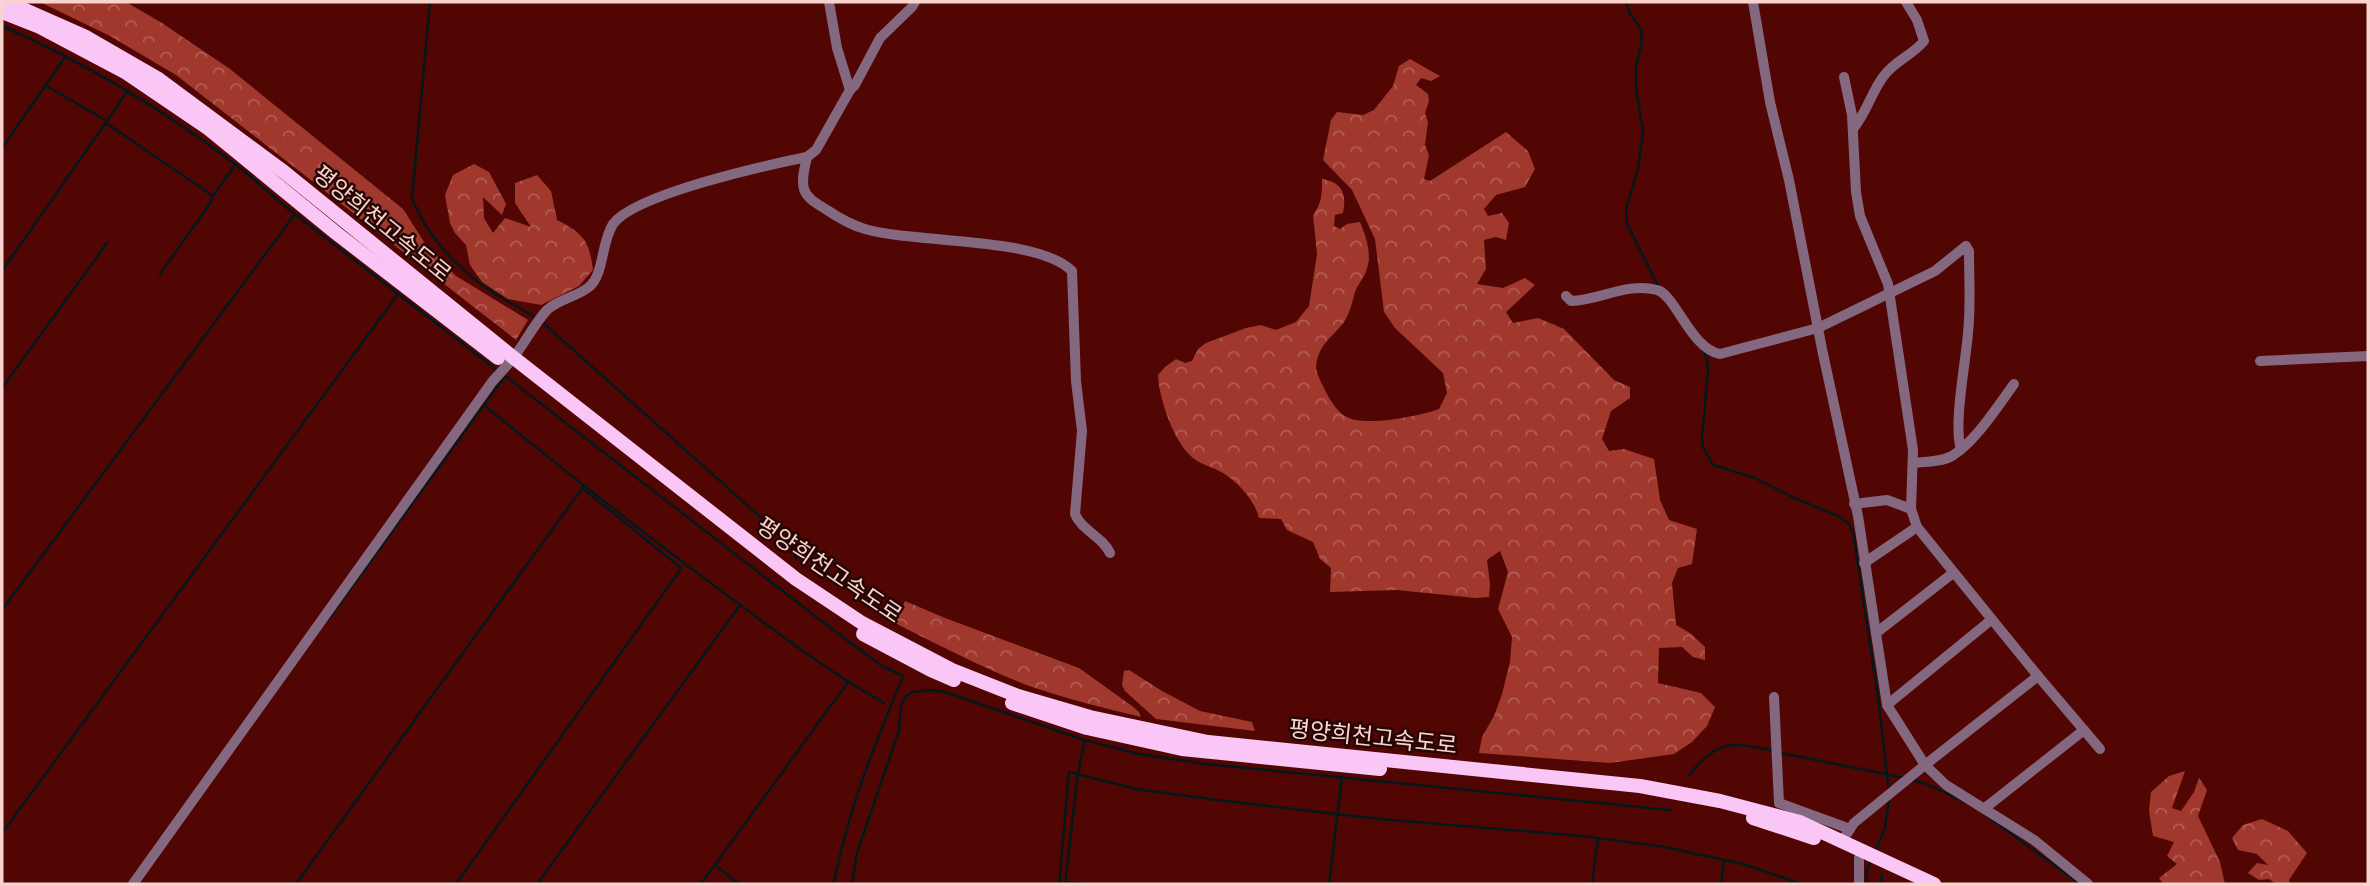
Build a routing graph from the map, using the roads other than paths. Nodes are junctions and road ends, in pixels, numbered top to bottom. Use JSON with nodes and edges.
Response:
{"nodes":[{"id":1,"x":7,"y":2,"type":"edge"},
{"id":2,"x":829,"y":2,"type":"edge"},
{"id":3,"x":915,"y":2,"type":"edge"},
{"id":4,"x":1753,"y":2,"type":"edge"},
{"id":5,"x":1906,"y":2,"type":"edge"},
{"id":6,"x":2,"y":12,"type":"edge"},
{"id":7,"x":1844,"y":76,"type":"dead end"},
{"id":8,"x":850,"y":90,"type":"junction"},
{"id":9,"x":1853,"y":129,"type":"junction"},
{"id":10,"x":807,"y":157,"type":"junction"},
{"id":11,"x":1889,"y":295,"type":"junction"},
{"id":12,"x":1566,"y":296,"type":"dead end"},
{"id":13,"x":1818,"y":328,"type":"junction"},
{"id":14,"x":2368,"y":356,"type":"edge"},
{"id":15,"x":511,"y":361,"type":"junction"},
{"id":16,"x":2260,"y":361,"type":"dead end"},
{"id":17,"x":2014,"y":384,"type":"dead end"},
{"id":18,"x":1961,"y":449,"type":"junction"},
{"id":19,"x":1913,"y":463,"type":"junction"},
{"id":20,"x":1854,"y":504,"type":"junction"},
{"id":21,"x":1911,"y":509,"type":"junction"},
{"id":22,"x":1917,"y":527,"type":"junction"},
{"id":23,"x":1110,"y":553,"type":"dead end"},
{"id":24,"x":1864,"y":563,"type":"junction"},
{"id":25,"x":1953,"y":573,"type":"junction"},
{"id":26,"x":1992,"y":620,"type":"junction"},
{"id":27,"x":1876,"y":633,"type":"junction"},
{"id":28,"x":2038,"y":676,"type":"junction"},
{"id":29,"x":1774,"y":697,"type":"dead end"},
{"id":30,"x":1887,"y":705,"type":"junction"},
{"id":31,"x":2084,"y":730,"type":"junction"},
{"id":32,"x":2100,"y":749,"type":"dead end"},
{"id":33,"x":1925,"y":765,"type":"junction"},
{"id":34,"x":1985,"y":808,"type":"junction"},
{"id":35,"x":1847,"y":835,"type":"junction"},
{"id":36,"x":1869,"y":859,"type":"junction"},
{"id":37,"x":132,"y":884,"type":"edge"},
{"id":38,"x":1859,"y":884,"type":"edge"},
{"id":39,"x":1913,"y":884,"type":"edge"},
{"id":40,"x":1934,"y":884,"type":"edge"},
{"id":41,"x":2088,"y":884,"type":"edge"}],
"edges":[{"from":1,"to":15,"type":"highway","name":"평양희천고속도로"},
{"from":2,"to":8,"type":"street"},
{"from":3,"to":8,"type":"street"},
{"from":4,"to":13,"type":"street"},
{"from":5,"to":9,"type":"street"},
{"from":6,"to":15,"type":"highway","name":"평양희천고속도로"},
{"from":7,"to":9,"type":"street"},
{"from":8,"to":10,"type":"street"},
{"from":9,"to":11,"type":"street"},
{"from":10,"to":15,"type":"street"},
{"from":10,"to":23,"type":"street"},
{"from":11,"to":13,"type":"street"},
{"from":11,"to":18,"type":"street"},
{"from":11,"to":19,"type":"street"},
{"from":12,"to":13,"type":"street"},
{"from":13,"to":20,"type":"street"},
{"from":14,"to":16,"type":"street"},
{"from":15,"to":35,"type":"highway","name":"평양희천고속도로"},
{"from":15,"to":36,"type":"highway","name":"평양희천고속도로"},
{"from":15,"to":37,"type":"street"},
{"from":17,"to":18,"type":"street"},
{"from":18,"to":19,"type":"street"},
{"from":19,"to":21,"type":"street"},
{"from":20,"to":21,"type":"street"},
{"from":20,"to":24,"type":"street"},
{"from":21,"to":22,"type":"street"},
{"from":22,"to":24,"type":"street"},
{"from":22,"to":25,"type":"street"},
{"from":24,"to":27,"type":"street"},
{"from":25,"to":26,"type":"street"},
{"from":25,"to":27,"type":"street"},
{"from":26,"to":28,"type":"street"},
{"from":26,"to":30,"type":"street"},
{"from":27,"to":30,"type":"street"},
{"from":28,"to":31,"type":"street"},
{"from":28,"to":33,"type":"street"},
{"from":29,"to":35,"type":"street"},
{"from":30,"to":33,"type":"street"},
{"from":31,"to":32,"type":"street"},
{"from":31,"to":34,"type":"street"},
{"from":33,"to":34,"type":"street"},
{"from":33,"to":35,"type":"street"},
{"from":34,"to":41,"type":"street"},
{"from":35,"to":36,"type":"highway","name":"평양희천고속도로"},
{"from":36,"to":38,"type":"street"},
{"from":36,"to":39,"type":"highway","name":"평양희천고속도로"},
{"from":36,"to":40,"type":"highway","name":"평양희천고속도로"}]}
